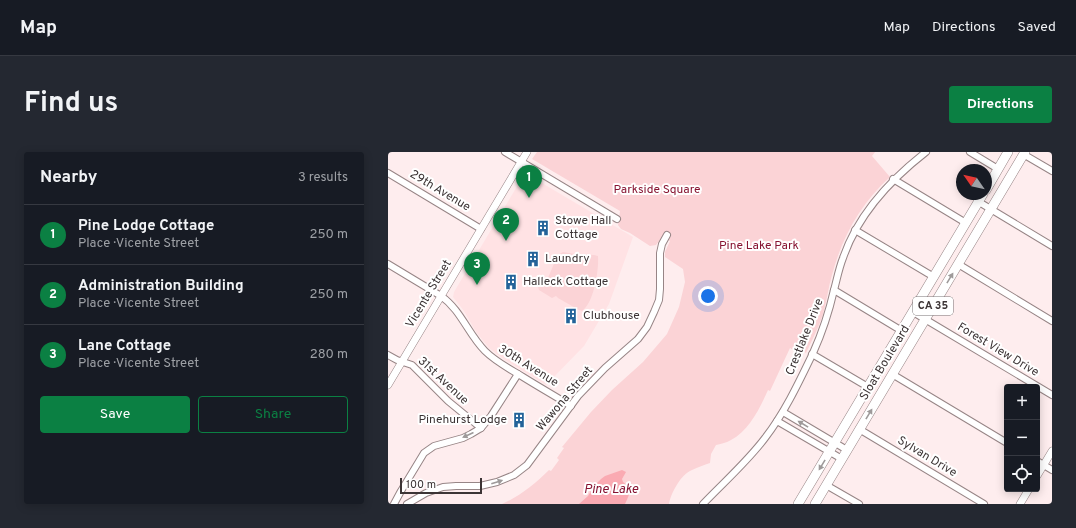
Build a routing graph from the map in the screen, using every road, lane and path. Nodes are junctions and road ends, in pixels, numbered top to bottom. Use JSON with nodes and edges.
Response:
{"nodes":[{"id":1,"x":505,"y":152,"type":"edge"},
{"id":2,"x":527,"y":152,"type":"edge"},
{"id":3,"x":926,"y":152,"type":"edge"},
{"id":4,"x":970,"y":152,"type":"edge"},
{"id":5,"x":1008,"y":152,"type":"edge"},
{"id":6,"x":1024,"y":153,"type":"edge"},
{"id":7,"x":521,"y":161,"type":"junction"},
{"id":8,"x":998,"y":169,"type":"junction"},
{"id":9,"x":1052,"y":172,"type":"edge"},
{"id":10,"x":388,"y":173,"type":"edge"},
{"id":11,"x":894,"y":180,"type":"junction"},
{"id":12,"x":992,"y":180,"type":"edge"},
{"id":13,"x":980,"y":200,"type":"edge"},
{"id":14,"x":983,"y":200,"type":"edge"},
{"id":15,"x":990,"y":209,"type":"junction"},
{"id":16,"x":617,"y":218,"type":"dead end"},
{"id":17,"x":966,"y":223,"type":"junction"},
{"id":18,"x":481,"y":228,"type":"junction"},
{"id":19,"x":855,"y":230,"type":"junction"},
{"id":20,"x":667,"y":235,"type":"dead end"},
{"id":21,"x":1052,"y":246,"type":"edge"},
{"id":22,"x":388,"y":264,"type":"edge"},
{"id":23,"x":958,"y":264,"type":"junction"},
{"id":24,"x":934,"y":277,"type":"junction"},
{"id":25,"x":834,"y":290,"type":"junction"},
{"id":26,"x":441,"y":296,"type":"junction"},
{"id":27,"x":913,"y":312,"type":"junction"},
{"id":28,"x":925,"y":319,"type":"junction"},
{"id":29,"x":1052,"y":321,"type":"edge"},
{"id":30,"x":902,"y":331,"type":"junction"},
{"id":31,"x":812,"y":354,"type":"junction"},
{"id":32,"x":388,"y":355,"type":"edge"},
{"id":33,"x":402,"y":361,"type":"junction"},
{"id":34,"x":518,"y":374,"type":"junction"},
{"id":35,"x":892,"y":374,"type":"junction"},
{"id":36,"x":388,"y":385,"type":"edge"},
{"id":37,"x":868,"y":387,"type":"junction"},
{"id":38,"x":1052,"y":395,"type":"edge"},
{"id":39,"x":571,"y":406,"type":"junction"},
{"id":40,"x":783,"y":412,"type":"junction"},
{"id":41,"x":777,"y":421,"type":"junction"},
{"id":42,"x":481,"y":428,"type":"junction"},
{"id":43,"x":859,"y":430,"type":"junction"},
{"id":44,"x":1004,"y":441,"type":"edge"},
{"id":45,"x":835,"y":443,"type":"junction"},
{"id":46,"x":847,"y":450,"type":"junction"},
{"id":47,"x":1052,"y":451,"type":"edge"},
{"id":48,"x":830,"y":452,"type":"junction"},
{"id":49,"x":842,"y":459,"type":"junction"},
{"id":50,"x":1040,"y":463,"type":"edge"},
{"id":51,"x":1052,"y":470,"type":"edge"},
{"id":52,"x":826,"y":485,"type":"junction"},
{"id":53,"x":1027,"y":492,"type":"edge"},
{"id":54,"x":394,"y":504,"type":"edge"},
{"id":55,"x":407,"y":504,"type":"edge"},
{"id":56,"x":703,"y":504,"type":"edge"},
{"id":57,"x":798,"y":504,"type":"edge"},
{"id":58,"x":815,"y":504,"type":"edge"},
{"id":59,"x":859,"y":504,"type":"edge"},
{"id":60,"x":984,"y":504,"type":"edge"},
{"id":61,"x":1020,"y":504,"type":"edge"}],
"edges":[{"from":1,"to":7,"type":"street"},
{"from":2,"to":7,"type":"street","name":"Vicente Street"},
{"from":3,"to":11,"type":"street","name":"Crestlake Drive"},
{"from":4,"to":8,"type":"street"},
{"from":5,"to":8,"type":"main road"},
{"from":6,"to":9,"type":"street"},
{"from":6,"to":15,"type":"main road","name":"Sloat Boulevard","number":"CA 35"},
{"from":7,"to":16,"type":"street"},
{"from":7,"to":18,"type":"street","name":"Vicente Street"},
{"from":8,"to":12,"type":"main road"},
{"from":10,"to":18,"type":"street","name":"29th Avenue"},
{"from":11,"to":17,"type":"street"},
{"from":11,"to":19,"type":"street","name":"Crestlake Drive"},
{"from":13,"to":17,"type":"main road","name":"Sloat Boulevard","number":"CA 35"},
{"from":14,"to":15,"type":"street"},
{"from":15,"to":21,"type":"street"},
{"from":15,"to":23,"type":"main road","name":"Sloat Boulevard","number":"CA 35"},
{"from":17,"to":24,"type":"main road","name":"Sloat Boulevard","number":"CA 35"},
{"from":18,"to":26,"type":"street","name":"Vicente Street"},
{"from":19,"to":24,"type":"street"},
{"from":19,"to":25,"type":"street","name":"Crestlake Drive"},
{"from":20,"to":39,"type":"street","name":"Wawona Street"},
{"from":22,"to":26,"type":"street","name":"30th Avenue"},
{"from":28,"to":23,"type":"main road","name":"Sloat Boulevard","number":"CA 35","one_way":true},
{"from":23,"to":29,"type":"street"},
{"from":24,"to":27,"type":"main road","name":"Sloat Boulevard","number":"CA 35"},
{"from":25,"to":30,"type":"street"},
{"from":25,"to":31,"type":"street","name":"Crestlake Drive"},
{"from":26,"to":33,"type":"street","name":"Vicente Street"},
{"from":26,"to":34,"type":"street","name":"30th Avenue"},
{"from":27,"to":28,"type":"street","name":"Forest View Drive"},
{"from":27,"to":30,"type":"main road","name":"Sloat Boulevard","number":"CA 35"},
{"from":28,"to":35,"type":"main road","name":"Sloat Boulevard","number":"CA 35"},
{"from":28,"to":38,"type":"street","name":"Forest View Drive"},
{"from":30,"to":37,"type":"main road","name":"Sloat Boulevard","number":"CA 35"},
{"from":31,"to":37,"type":"street"},
{"from":31,"to":40,"type":"street","name":"Crestlake Drive"},
{"from":32,"to":33,"type":"street","name":"31st Avenue"},
{"from":33,"to":36,"type":"street","name":"Vicente Street"},
{"from":33,"to":42,"type":"street","name":"31st Avenue"},
{"from":34,"to":39,"type":"street","name":"30th Avenue"},
{"from":34,"to":42,"type":"street"},
{"from":43,"to":35,"type":"main road","name":"Sloat Boulevard","number":"CA 35","one_way":true},
{"from":35,"to":44,"type":"street"},
{"from":37,"to":45,"type":"main road","name":"Sloat Boulevard","number":"CA 35"},
{"from":55,"to":39,"type":"street","name":"Wawona Street","one_way":true},
{"from":40,"to":41,"type":"street","name":"Crestlake Drive"},
{"from":45,"to":40,"type":"street","one_way":true},
{"from":41,"to":48,"type":"street"},
{"from":41,"to":56,"type":"street","name":"Crestlake Drive"},
{"from":42,"to":54,"type":"street","one_way":true},
{"from":43,"to":46,"type":"main road","name":"Sloat Boulevard","number":"CA 35"},
{"from":43,"to":60,"type":"street","name":"Sylvan Drive"},
{"from":45,"to":46,"type":"street"},
{"from":45,"to":48,"type":"main road","name":"Sloat Boulevard","number":"CA 35"},
{"from":46,"to":49,"type":"main road","name":"Sloat Boulevard","number":"CA 35"},
{"from":47,"to":50,"type":"street"},
{"from":48,"to":49,"type":"street"},
{"from":48,"to":57,"type":"main road","name":"Sloat Boulevard","number":"CA 35","one_way":true},
{"from":49,"to":52,"type":"main road","name":"Sloat Boulevard","number":"CA 35"},
{"from":50,"to":51,"type":"street"},
{"from":52,"to":58,"type":"main road","name":"Sloat Boulevard","number":"CA 35"},
{"from":52,"to":59,"type":"street"},
{"from":53,"to":61,"type":"street"}]}
